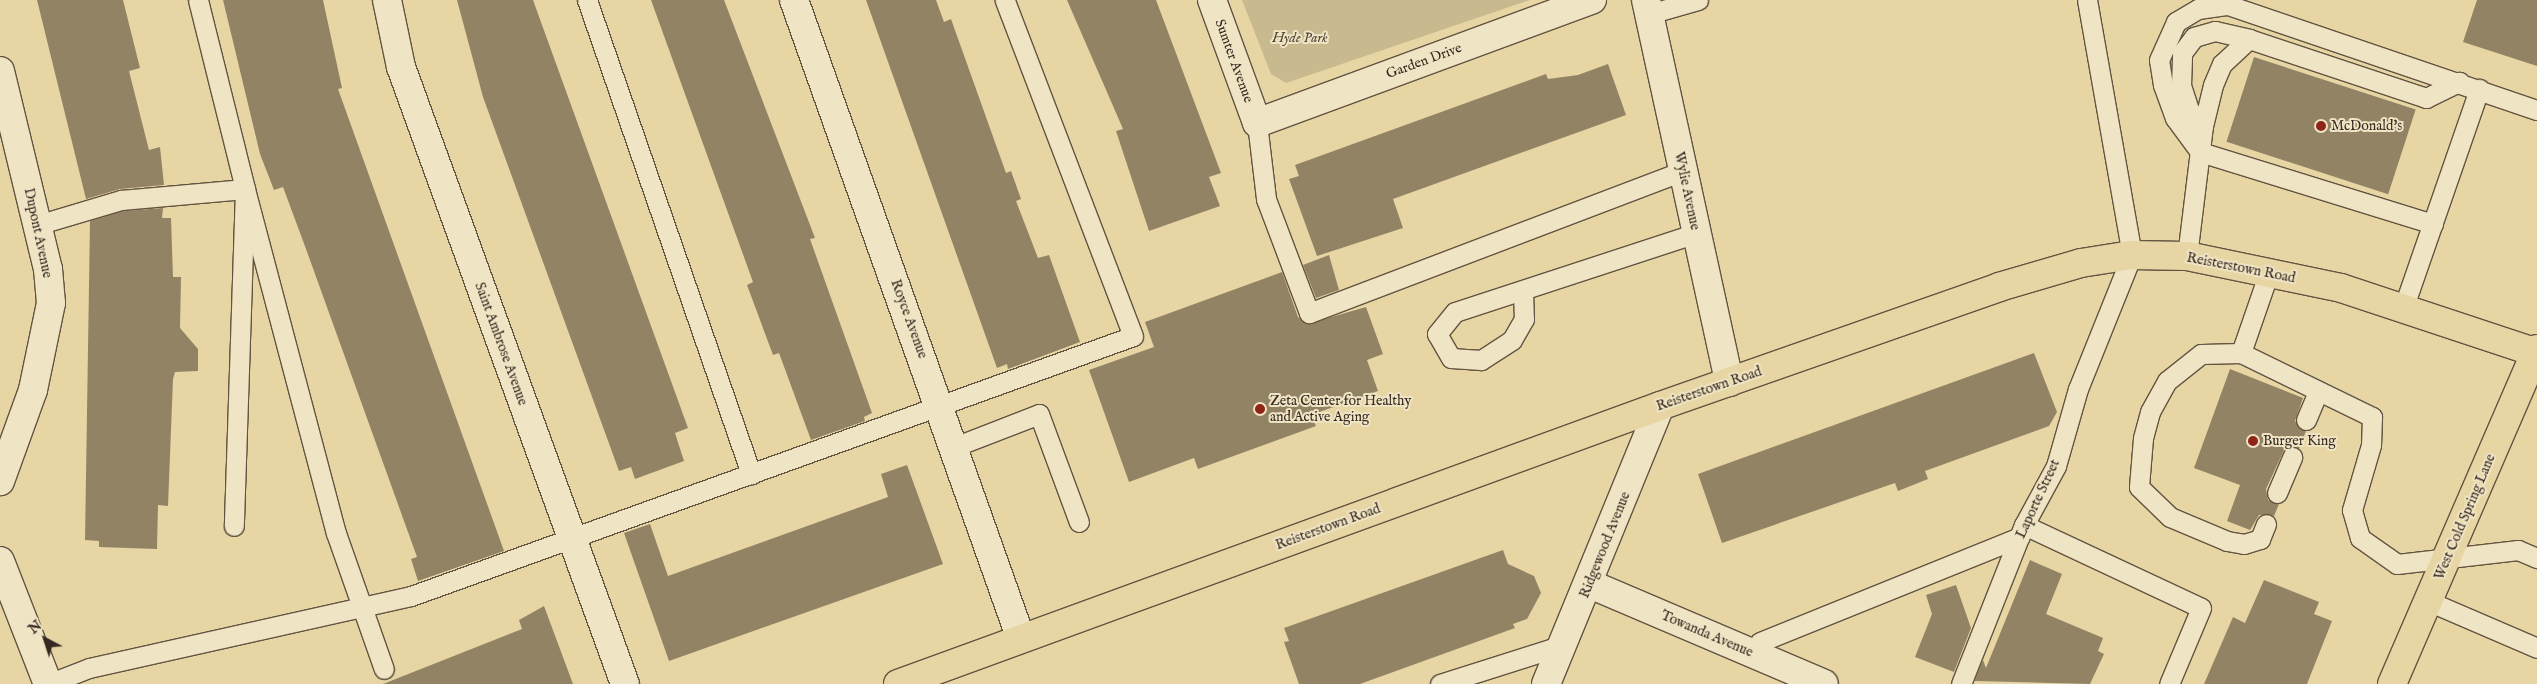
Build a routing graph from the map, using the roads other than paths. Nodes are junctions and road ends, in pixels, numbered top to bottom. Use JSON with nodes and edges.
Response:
{"nodes":[{"id":1,"x":198,"y":0,"type":"edge"},
{"id":2,"x":387,"y":0,"type":"edge"},
{"id":3,"x":587,"y":0,"type":"edge"},
{"id":4,"x":794,"y":0,"type":"edge"},
{"id":5,"x":1005,"y":0,"type":"edge"},
{"id":6,"x":1212,"y":0,"type":"edge"},
{"id":7,"x":1592,"y":0,"type":"edge"},
{"id":8,"x":1698,"y":0,"type":"edge"},
{"id":9,"x":2087,"y":0,"type":"edge"},
{"id":10,"x":1647,"y":7,"type":"edge"},
{"id":11,"x":2249,"y":39,"type":"junction"},
{"id":12,"x":0,"y":71,"type":"edge"},
{"id":13,"x":2459,"y":82,"type":"junction"},
{"id":14,"x":2479,"y":90,"type":"junction"},
{"id":15,"x":2537,"y":110,"type":"edge"},
{"id":16,"x":1257,"y":123,"type":"junction"},
{"id":17,"x":2203,"y":126,"type":"junction"},
{"id":18,"x":2200,"y":152,"type":"junction"},
{"id":19,"x":1683,"y":171,"type":"junction"},
{"id":20,"x":245,"y":189,"type":"junction"},
{"id":21,"x":2433,"y":224,"type":"junction"},
{"id":22,"x":37,"y":225,"type":"junction"},
{"id":23,"x":1696,"y":232,"type":"junction"},
{"id":24,"x":2132,"y":256,"type":"junction"},
{"id":25,"x":2187,"y":256,"type":"junction"},
{"id":26,"x":2269,"y":272,"type":"junction"},
{"id":27,"x":1523,"y":292,"type":"junction"},
{"id":28,"x":2403,"y":309,"type":"junction"},
{"id":29,"x":2537,"y":352,"type":"edge"},
{"id":30,"x":2241,"y":354,"type":"junction"},
{"id":31,"x":1729,"y":382,"type":"junction"},
{"id":32,"x":2318,"y":392,"type":"junction"},
{"id":33,"x":940,"y":405,"type":"junction"},
{"id":34,"x":1660,"y":406,"type":"junction"},
{"id":35,"x":2306,"y":420,"type":"dead end"},
{"id":36,"x":954,"y":446,"type":"junction"},
{"id":37,"x":2292,"y":457,"type":"dead end"},
{"id":38,"x":751,"y":474,"type":"junction"},
{"id":39,"x":0,"y":482,"type":"edge"},
{"id":40,"x":2277,"y":493,"type":"dead end"},
{"id":41,"x":1079,"y":522,"type":"dead end"},
{"id":42,"x":2266,"y":524,"type":"dead end"},
{"id":43,"x":234,"y":526,"type":"dead end"},
{"id":44,"x":2022,"y":531,"type":"junction"},
{"id":45,"x":572,"y":540,"type":"junction"},
{"id":46,"x":2448,"y":557,"type":"junction"},
{"id":47,"x":2537,"y":558,"type":"edge"},
{"id":48,"x":0,"y":560,"type":"edge"},
{"id":49,"x":1590,"y":584,"type":"junction"},
{"id":50,"x":2428,"y":601,"type":"junction"},
{"id":51,"x":360,"y":606,"type":"junction"},
{"id":52,"x":1021,"y":639,"type":"junction"},
{"id":53,"x":1760,"y":642,"type":"dead end"},
{"id":54,"x":1563,"y":645,"type":"junction"},
{"id":55,"x":2537,"y":648,"type":"edge"},
{"id":56,"x":384,"y":669,"type":"dead end"},
{"id":57,"x":1816,"y":682,"type":"edge"},
{"id":58,"x":48,"y":684,"type":"edge"},
{"id":59,"x":625,"y":684,"type":"edge"},
{"id":60,"x":898,"y":684,"type":"edge"},
{"id":61,"x":1440,"y":684,"type":"edge"},
{"id":62,"x":1546,"y":684,"type":"edge"},
{"id":63,"x":1961,"y":684,"type":"edge"},
{"id":64,"x":2169,"y":684,"type":"edge"},
{"id":65,"x":2392,"y":684,"type":"edge"}],
"edges":[{"from":1,"to":20,"type":"lane"},
{"from":2,"to":45,"type":"street","name":"Saint Ambrose Avenue"},
{"from":3,"to":38,"type":"lane"},
{"from":4,"to":33,"type":"street","name":"Royce Avenue"},
{"from":5,"to":33,"type":"lane"},
{"from":6,"to":16,"type":"street","name":"Sumter Avenue"},
{"from":7,"to":16,"type":"street","name":"Garden Drive"},
{"from":8,"to":10,"type":"lane"},
{"from":9,"to":24,"type":"lane"},
{"from":10,"to":19,"type":"street","name":"Wylie Avenue"},
{"from":11,"to":13,"type":"lane"},
{"from":11,"to":17,"type":"lane"},
{"from":11,"to":17,"type":"lane"},
{"from":12,"to":22,"type":"street","name":"Dupont Avenue"},
{"from":13,"to":14,"type":"lane"},
{"from":13,"to":18,"type":"lane"},
{"from":14,"to":15,"type":"lane"},
{"from":14,"to":21,"type":"lane"},
{"from":16,"to":19,"type":"lane"},
{"from":17,"to":18,"type":"lane"},
{"from":18,"to":21,"type":"lane"},
{"from":18,"to":25,"type":"lane"},
{"from":19,"to":23,"type":"street","name":"Wylie Avenue"},
{"from":20,"to":22,"type":"lane"},
{"from":20,"to":43,"type":"lane"},
{"from":20,"to":51,"type":"lane"},
{"from":21,"to":28,"type":"lane"},
{"from":22,"to":39,"type":"street","name":"Dupont Avenue"},
{"from":23,"to":27,"type":"lane"},
{"from":23,"to":31,"type":"street","name":"Wylie Avenue"},
{"from":24,"to":25,"type":"main road","name":"Reisterstown Road"},
{"from":24,"to":31,"type":"main road","name":"Reisterstown Road"},
{"from":24,"to":44,"type":"lane","name":"Laporte Street"},
{"from":25,"to":26,"type":"main road","name":"Reisterstown Road"},
{"from":26,"to":28,"type":"main road","name":"Reisterstown Road"},
{"from":26,"to":30,"type":"lane"},
{"from":27,"to":27,"type":"lane"},
{"from":28,"to":29,"type":"main road","name":"Reisterstown Road"},
{"from":29,"to":46,"type":"main road","name":"West Cold Spring Lane"},
{"from":30,"to":32,"type":"lane"},
{"from":30,"to":42,"type":"lane"},
{"from":31,"to":34,"type":"main road","name":"Reisterstown Road"},
{"from":32,"to":35,"type":"lane"},
{"from":32,"to":46,"type":"lane"},
{"from":33,"to":36,"type":"street","name":"Royce Avenue"},
{"from":33,"to":38,"type":"lane"},
{"from":34,"to":49,"type":"street","name":"Ridgewood Avenue"},
{"from":34,"to":52,"type":"main road","name":"Reisterstown Road"},
{"from":36,"to":41,"type":"lane"},
{"from":36,"to":52,"type":"street","name":"Royce Avenue"},
{"from":37,"to":40,"type":"lane"},
{"from":38,"to":45,"type":"lane"},
{"from":44,"to":53,"type":"lane"},
{"from":44,"to":63,"type":"lane","name":"Laporte Street"},
{"from":44,"to":64,"type":"lane"},
{"from":45,"to":51,"type":"lane"},
{"from":45,"to":59,"type":"street","name":"Saint Ambrose Avenue"},
{"from":46,"to":47,"type":"lane"},
{"from":46,"to":50,"type":"main road","name":"West Cold Spring Lane"},
{"from":48,"to":58,"type":"street"},
{"from":49,"to":54,"type":"street","name":"Ridgewood Avenue"},
{"from":49,"to":57,"type":"street","name":"Towanda Avenue"},
{"from":50,"to":55,"type":"lane"},
{"from":50,"to":65,"type":"main road","name":"West Cold Spring Lane"},
{"from":51,"to":56,"type":"lane"},
{"from":51,"to":58,"type":"lane"},
{"from":52,"to":60,"type":"main road","name":"Reisterstown Road"},
{"from":54,"to":61,"type":"lane"},
{"from":54,"to":62,"type":"street","name":"Ridgewood Avenue"}]}
